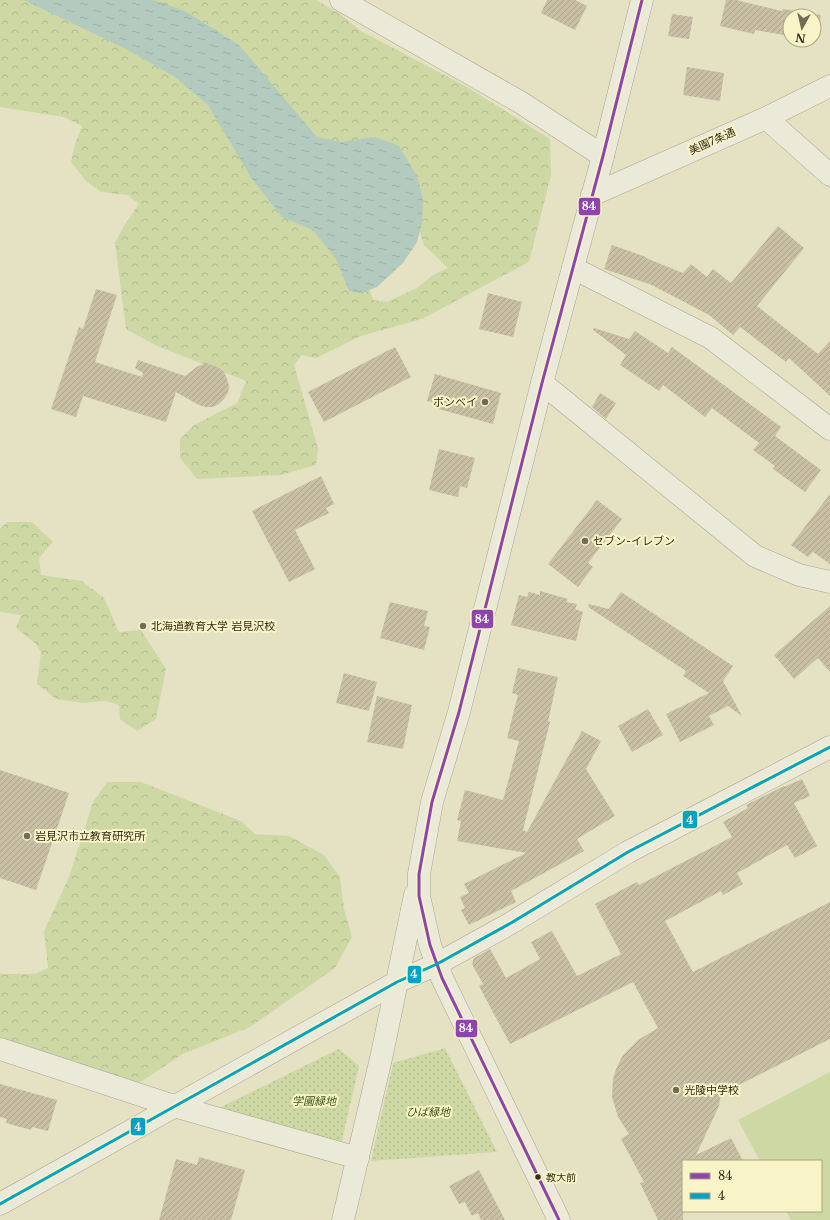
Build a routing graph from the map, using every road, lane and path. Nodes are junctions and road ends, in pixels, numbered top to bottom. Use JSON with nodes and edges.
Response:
{"nodes":[{"id":1,"x":341,"y":0,"type":"edge"},
{"id":2,"x":642,"y":0,"type":"edge"},
{"id":3,"x":830,"y":86,"type":"edge"},
{"id":4,"x":766,"y":118,"type":"junction"},
{"id":5,"x":603,"y":156,"type":"junction"},
{"id":6,"x":830,"y":175,"type":"edge"},
{"id":7,"x":592,"y":195,"type":"junction"},
{"id":8,"x":573,"y":268,"type":"junction"},
{"id":9,"x":542,"y":383,"type":"junction"},
{"id":10,"x":830,"y":429,"type":"edge"},
{"id":11,"x":830,"y":582,"type":"edge"},
{"id":12,"x":830,"y":747,"type":"edge"},
{"id":13,"x":419,"y":874,"type":"junction"},
{"id":14,"x":437,"y":964,"type":"junction"},
{"id":15,"x":397,"y":982,"type":"junction"},
{"id":16,"x":0,"y":1049,"type":"edge"},
{"id":17,"x":177,"y":1106,"type":"junction"},
{"id":18,"x":358,"y":1158,"type":"junction"},
{"id":19,"x":0,"y":1204,"type":"edge"},
{"id":20,"x":343,"y":1220,"type":"edge"},
{"id":21,"x":559,"y":1220,"type":"edge"}],
"edges":[{"from":1,"to":5,"type":"street"},
{"from":2,"to":5,"type":"street"},
{"from":3,"to":4,"type":"street","name":"美園7条通"},
{"from":4,"to":6,"type":"street"},
{"from":4,"to":7,"type":"street","name":"美園7条通"},
{"from":5,"to":7,"type":"street"},
{"from":7,"to":8,"type":"street"},
{"from":8,"to":9,"type":"street"},
{"from":8,"to":10,"type":"street"},
{"from":9,"to":11,"type":"street"},
{"from":9,"to":13,"type":"street"},
{"from":12,"to":14,"type":"street"},
{"from":13,"to":14,"type":"street"},
{"from":13,"to":15,"type":"street"},
{"from":14,"to":15,"type":"street"},
{"from":14,"to":21,"type":"street"},
{"from":15,"to":17,"type":"street"},
{"from":15,"to":18,"type":"street"},
{"from":16,"to":17,"type":"street"},
{"from":17,"to":18,"type":"street"},
{"from":17,"to":19,"type":"street"},
{"from":18,"to":20,"type":"street"}]}
